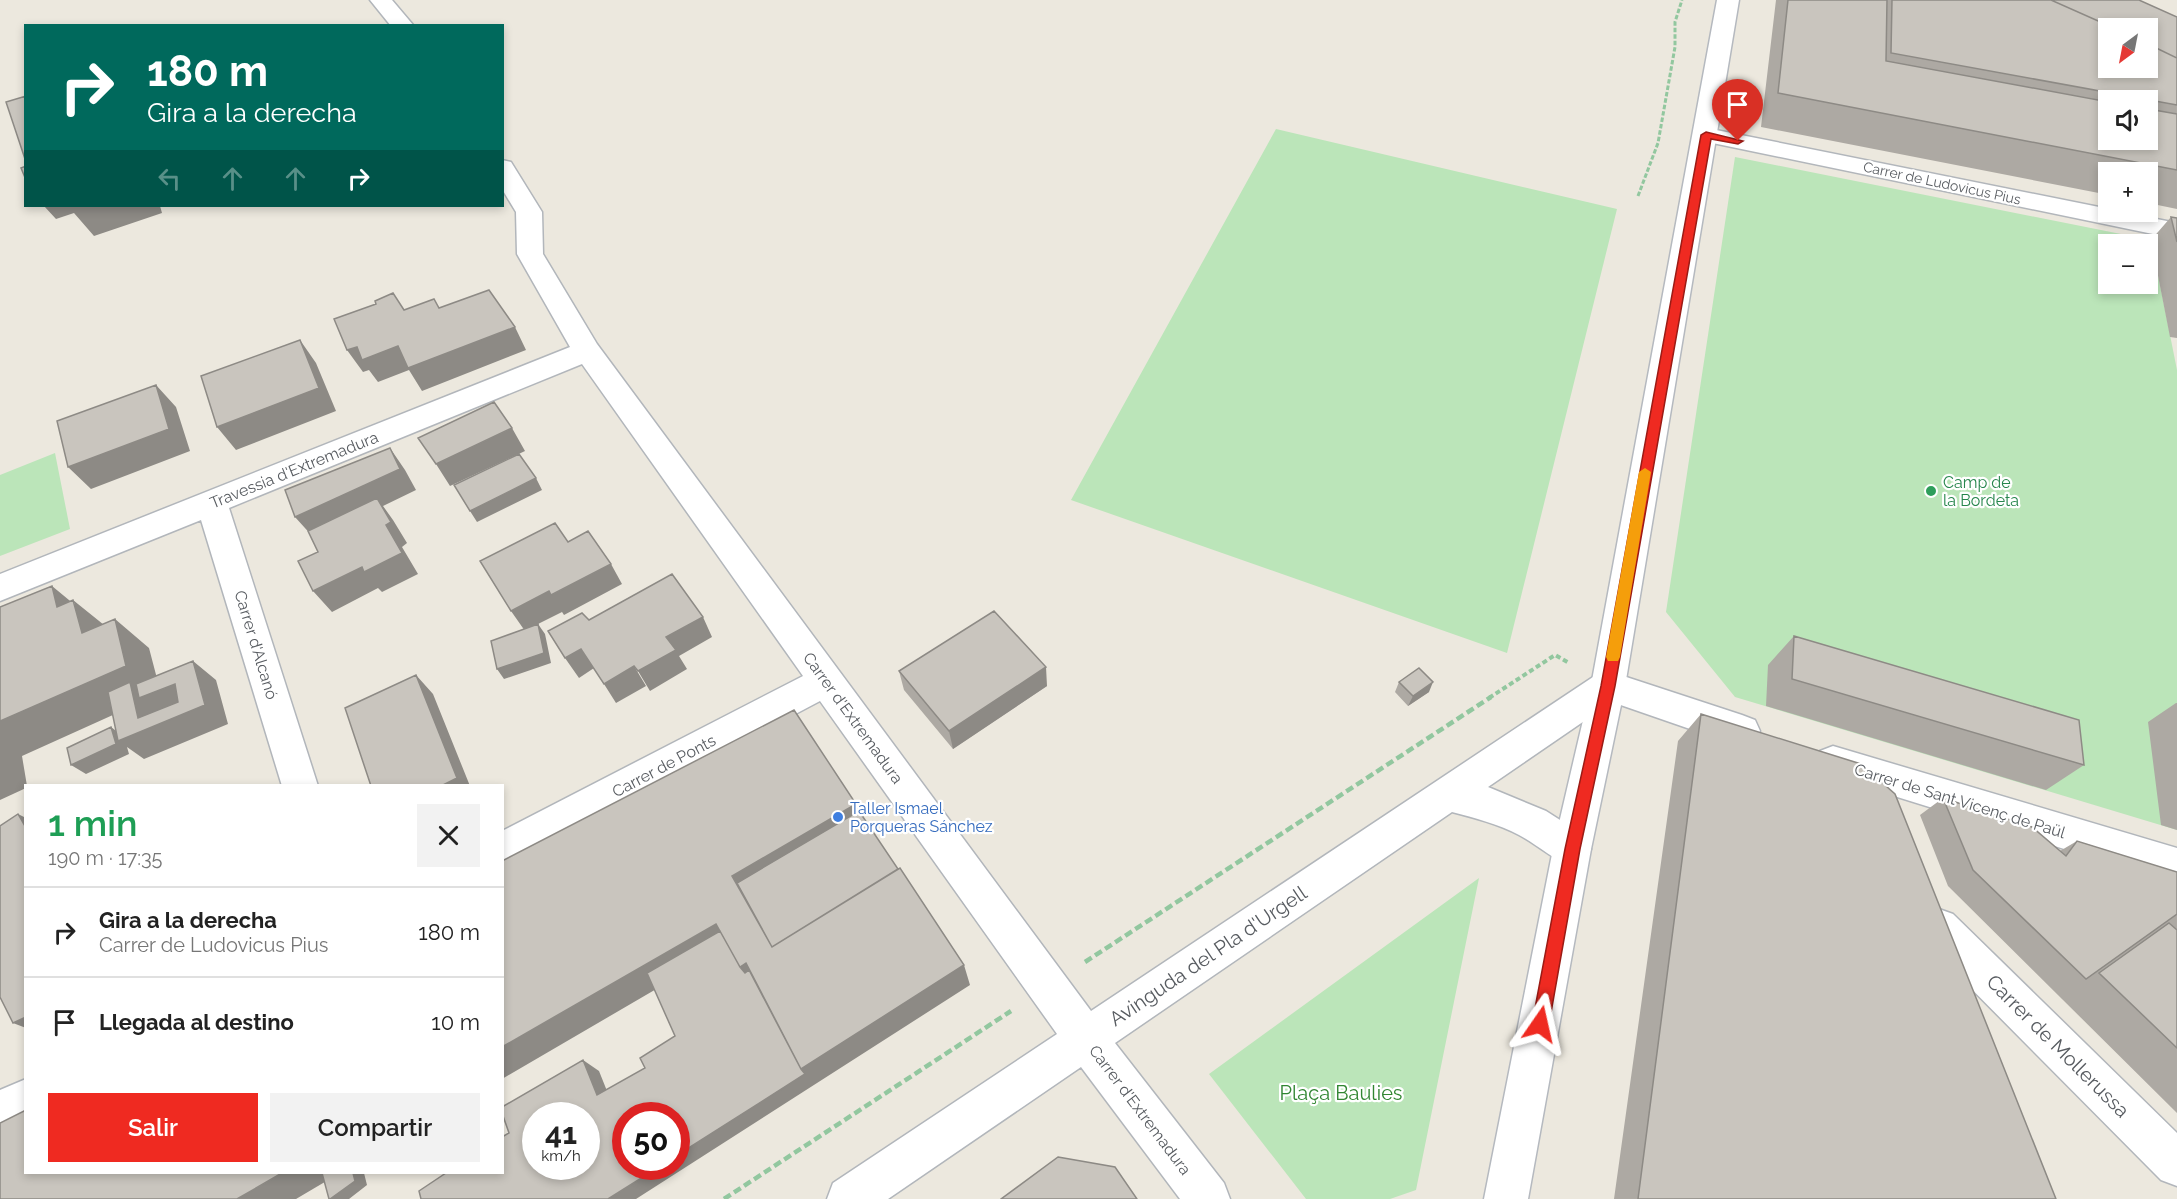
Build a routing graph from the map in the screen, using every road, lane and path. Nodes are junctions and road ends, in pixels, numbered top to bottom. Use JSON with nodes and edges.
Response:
{"nodes":[{"id":1,"x":381,"y":0,"type":"edge"},
{"id":2,"x":1682,"y":0,"type":"edge"},
{"id":3,"x":1728,"y":0,"type":"edge"},
{"id":4,"x":401,"y":24,"type":"edge"},
{"id":5,"x":1706,"y":135,"type":"junction"},
{"id":6,"x":504,"y":170,"type":"edge"},
{"id":7,"x":1638,"y":195,"type":"dead end"},
{"id":8,"x":2177,"y":231,"type":"edge"},
{"id":9,"x":587,"y":351,"type":"junction"},
{"id":10,"x":212,"y":503,"type":"junction"},
{"id":11,"x":0,"y":588,"type":"edge"},
{"id":12,"x":825,"y":681,"type":"junction"},
{"id":13,"x":1608,"y":686,"type":"junction"},
{"id":14,"x":1768,"y":740,"type":"edge"},
{"id":15,"x":1802,"y":752,"type":"edge"},
{"id":16,"x":1870,"y":774,"type":"junction"},
{"id":17,"x":299,"y":784,"type":"edge"},
{"id":18,"x":1448,"y":794,"type":"junction"},
{"id":19,"x":1891,"y":821,"type":"edge"},
{"id":20,"x":504,"y":849,"type":"edge"},
{"id":21,"x":1572,"y":849,"type":"junction"},
{"id":22,"x":2177,"y":866,"type":"edge"},
{"id":23,"x":1050,"y":985,"type":"junction"},
{"id":24,"x":1974,"y":1013,"type":"edge"},
{"id":25,"x":1086,"y":1039,"type":"junction"},
{"id":26,"x":24,"y":1101,"type":"edge"},
{"id":27,"x":0,"y":1113,"type":"edge"},
{"id":28,"x":2177,"y":1164,"type":"edge"},
{"id":29,"x":724,"y":1199,"type":"edge"},
{"id":30,"x":849,"y":1199,"type":"edge"},
{"id":31,"x":1208,"y":1199,"type":"edge"},
{"id":32,"x":1506,"y":1199,"type":"edge"}],
"edges":[{"from":1,"to":4,"type":"street"},
{"from":2,"to":7,"type":"path"},
{"from":3,"to":5,"type":"street"},
{"from":5,"to":8,"type":"street","name":"Carrer de Ludovicus Pius"},
{"from":5,"to":13,"type":"street"},
{"from":6,"to":9,"type":"street","name":"Carrer d'Extremadura"},
{"from":9,"to":10,"type":"street","name":"Travessia d'Extremadura"},
{"from":9,"to":12,"type":"street","name":"Carrer d'Extremadura"},
{"from":10,"to":11,"type":"street","name":"Travessia d'Extremadura"},
{"from":10,"to":17,"type":"street","name":"Carrer d'Alcanó"},
{"from":12,"to":20,"type":"street","name":"Carrer de Ponts"},
{"from":12,"to":23,"type":"street","name":"Carrer d'Extremadura"},
{"from":13,"to":14,"type":"street"},
{"from":13,"to":18,"type":"street","name":"Avinguda del Pla d'Urgell"},
{"from":13,"to":21,"type":"street"},
{"from":13,"to":23,"type":"path"},
{"from":15,"to":16,"type":"street","name":"Carrer de Sant Vicenç de Paül"},
{"from":16,"to":19,"type":"street"},
{"from":16,"to":22,"type":"street","name":"Carrer de Sant Vicenç de Paül"},
{"from":18,"to":21,"type":"street"},
{"from":18,"to":25,"type":"street","name":"Avinguda del Pla d'Urgell"},
{"from":21,"to":32,"type":"street"},
{"from":23,"to":25,"type":"street","name":"Carrer d'Extremadura"},
{"from":23,"to":29,"type":"path"},
{"from":24,"to":28,"type":"street","name":"Carrer de Mollerussa"},
{"from":25,"to":30,"type":"street","name":"Avinguda del Pla d'Urgell"},
{"from":25,"to":31,"type":"street","name":"Carrer d'Extremadura"},
{"from":26,"to":27,"type":"street"}]}
